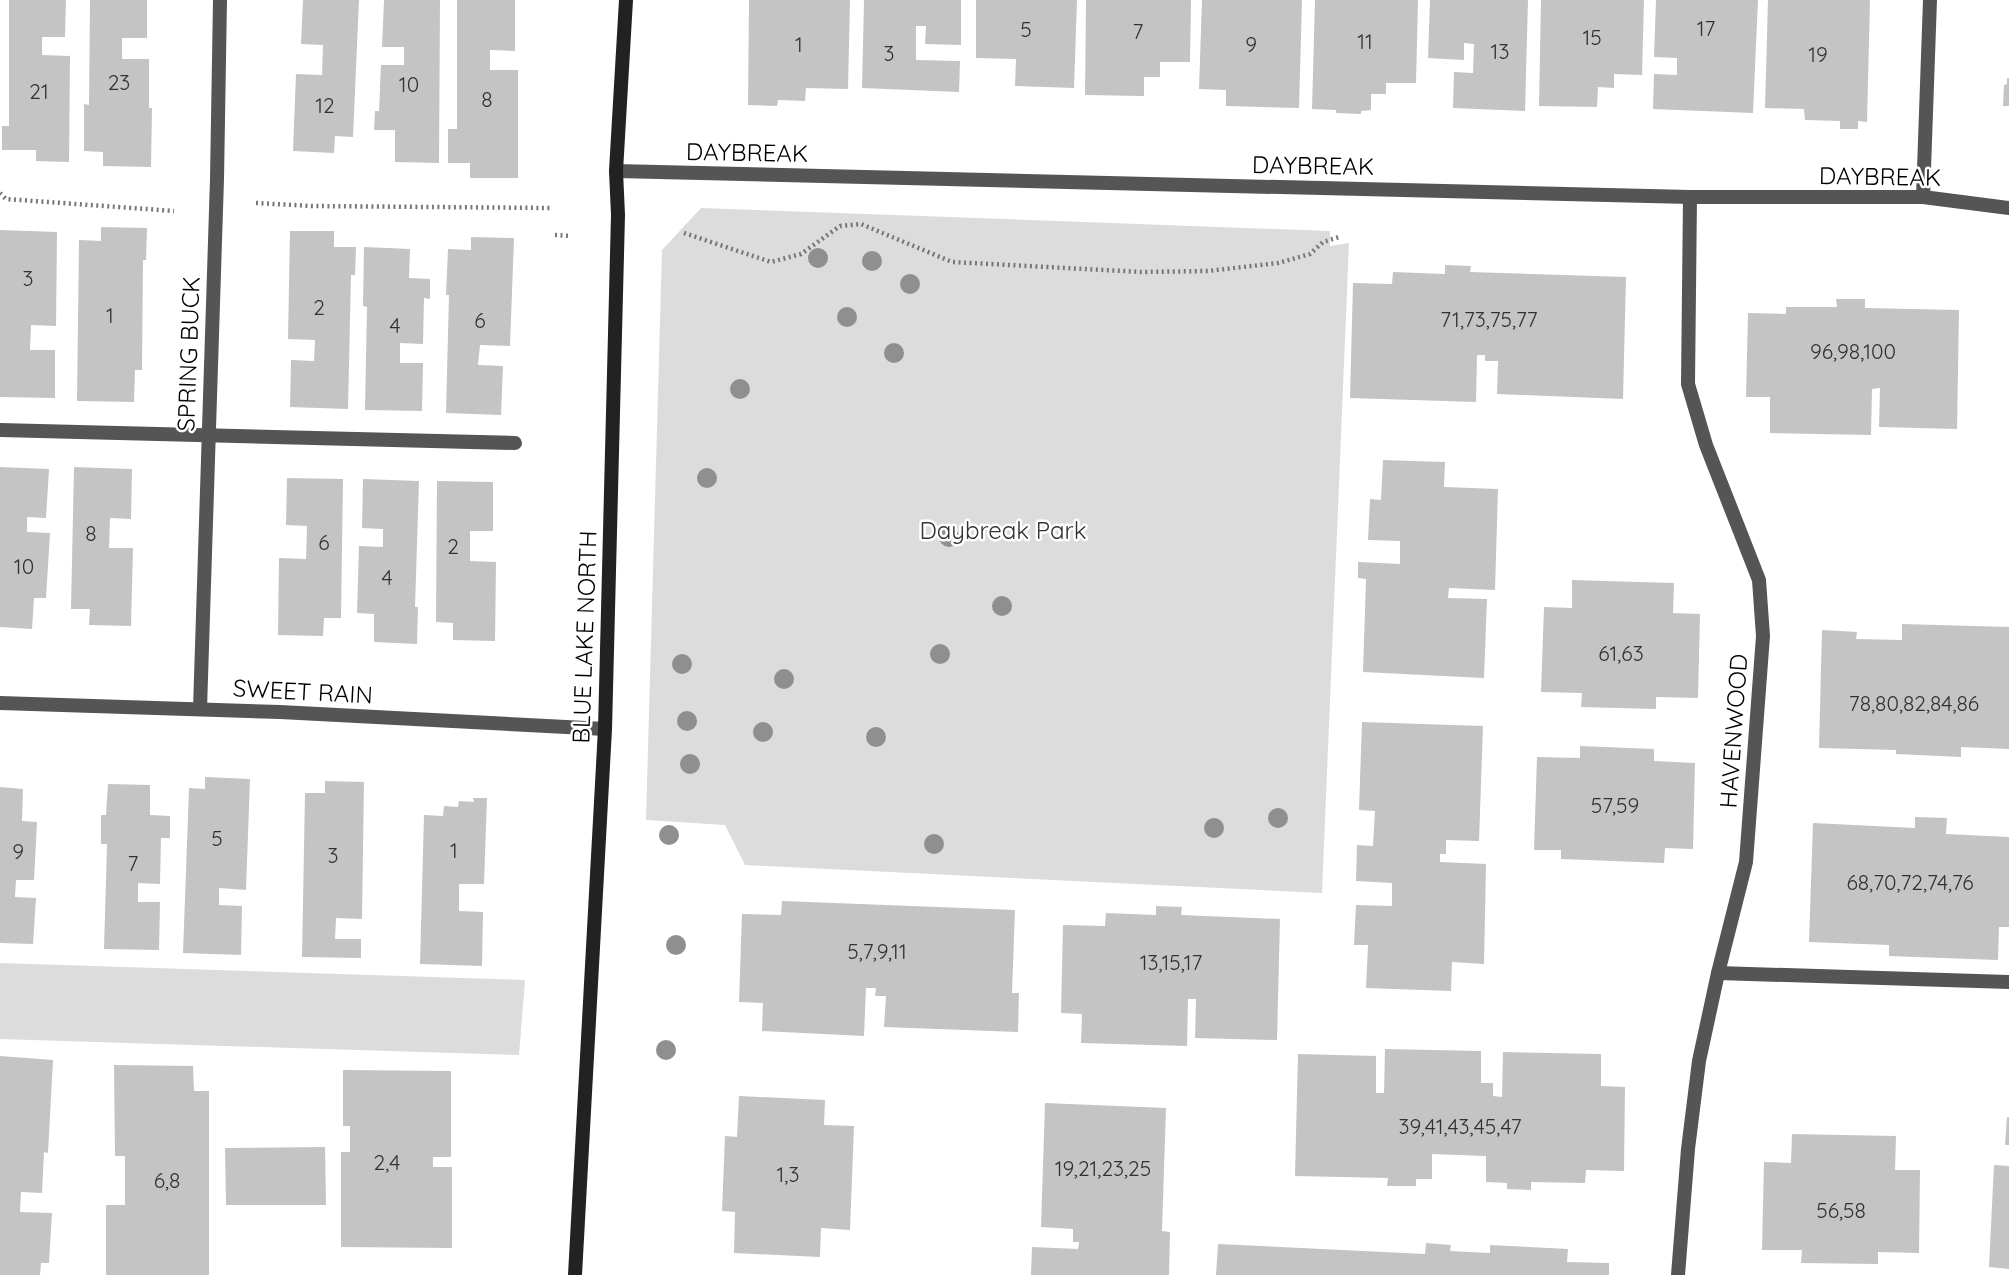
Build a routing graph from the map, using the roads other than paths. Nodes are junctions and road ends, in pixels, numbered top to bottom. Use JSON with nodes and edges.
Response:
{"nodes":[{"id":1,"x":220,"y":0,"type":"edge"},
{"id":2,"x":626,"y":0,"type":"edge"},
{"id":3,"x":1930,"y":0,"type":"edge"},
{"id":4,"x":616,"y":171,"type":"junction"},
{"id":5,"x":1690,"y":197,"type":"junction"},
{"id":6,"x":1923,"y":197,"type":"junction"},
{"id":7,"x":2009,"y":208,"type":"edge"},
{"id":8,"x":0,"y":429,"type":"edge"},
{"id":9,"x":208,"y":435,"type":"junction"},
{"id":10,"x":515,"y":443,"type":"dead end"},
{"id":11,"x":0,"y":703,"type":"edge"},
{"id":12,"x":200,"y":709,"type":"junction"},
{"id":13,"x":605,"y":729,"type":"junction"},
{"id":14,"x":1718,"y":973,"type":"junction"},
{"id":15,"x":2009,"y":982,"type":"edge"},
{"id":16,"x":575,"y":1275,"type":"edge"},
{"id":17,"x":1678,"y":1275,"type":"edge"}],
"edges":[{"from":1,"to":9,"type":"street","name":"SPRING BUCK"},
{"from":2,"to":4,"type":"street","name":"BLUE LAKE NORTH"},
{"from":3,"to":6,"type":"street"},
{"from":4,"to":5,"type":"street","name":"DAYBREAK"},
{"from":4,"to":13,"type":"street","name":"BLUE LAKE NORTH"},
{"from":5,"to":6,"type":"street","name":"DAYBREAK"},
{"from":5,"to":14,"type":"street","name":"HAVENWOOD"},
{"from":6,"to":7,"type":"street","name":"DAYBREAK"},
{"from":8,"to":9,"type":"street"},
{"from":9,"to":10,"type":"street"},
{"from":9,"to":12,"type":"street","name":"SPRING BUCK"},
{"from":11,"to":12,"type":"street","name":"SWEET RAIN"},
{"from":12,"to":13,"type":"street","name":"SWEET RAIN"},
{"from":13,"to":16,"type":"street","name":"BLUE LAKE NORTH"},
{"from":14,"to":15,"type":"street"},
{"from":14,"to":17,"type":"street","name":"HAVENWOOD"}]}
